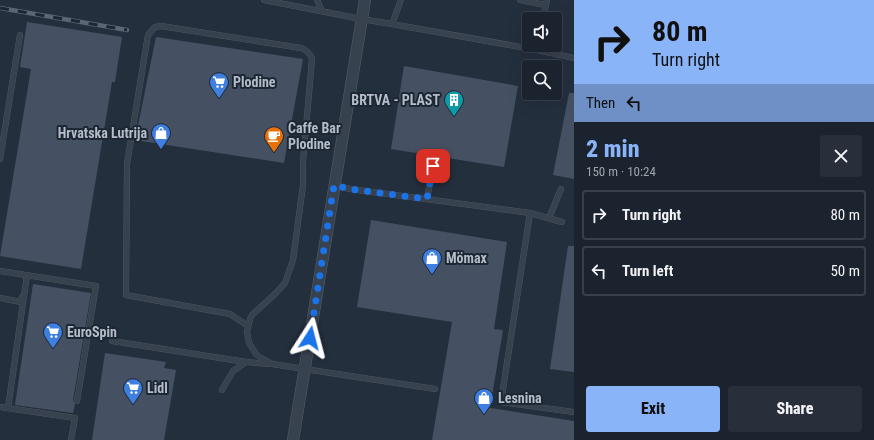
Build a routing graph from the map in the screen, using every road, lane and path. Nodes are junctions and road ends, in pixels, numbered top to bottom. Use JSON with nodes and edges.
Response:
{"nodes":[{"id":1,"x":264,"y":0,"type":"edge"},
{"id":2,"x":317,"y":0,"type":"edge"},
{"id":3,"x":365,"y":0,"type":"edge"},
{"id":4,"x":401,"y":0,"type":"edge"},
{"id":5,"x":520,"y":0,"type":"edge"},
{"id":6,"x":293,"y":3,"type":"edge"},
{"id":7,"x":547,"y":3,"type":"edge"},
{"id":8,"x":322,"y":11,"type":"junction"},
{"id":9,"x":361,"y":20,"type":"junction"},
{"id":10,"x":392,"y":24,"type":"junction"},
{"id":11,"x":20,"y":35,"type":"dead end"},
{"id":12,"x":522,"y":44,"type":"edge"},
{"id":13,"x":554,"y":52,"type":"edge"},
{"id":14,"x":574,"y":58,"type":"edge"},
{"id":15,"x":0,"y":159,"type":"edge"},
{"id":16,"x":433,"y":166,"type":"dead end"},
{"id":17,"x":334,"y":185,"type":"junction"},
{"id":18,"x":561,"y":189,"type":"dead end"},
{"id":19,"x":427,"y":199,"type":"junction"},
{"id":20,"x":530,"y":213,"type":"junction"},
{"id":21,"x":549,"y":218,"type":"junction"},
{"id":22,"x":562,"y":222,"type":"dead end"},
{"id":23,"x":0,"y":271,"type":"edge"},
{"id":24,"x":26,"y":275,"type":"junction"},
{"id":25,"x":0,"y":298,"type":"edge"},
{"id":26,"x":248,"y":326,"type":"junction"},
{"id":27,"x":112,"y":341,"type":"dead end"},
{"id":28,"x":246,"y":362,"type":"junction"},
{"id":29,"x":272,"y":364,"type":"junction"},
{"id":30,"x":305,"y":368,"type":"junction"},
{"id":31,"x":435,"y":389,"type":"dead end"},
{"id":32,"x":222,"y":390,"type":"dead end"},
{"id":33,"x":77,"y":401,"type":"dead end"},
{"id":34,"x":0,"y":407,"type":"edge"},
{"id":35,"x":8,"y":408,"type":"junction"},
{"id":36,"x":574,"y":412,"type":"edge"},
{"id":37,"x":71,"y":440,"type":"edge"},
{"id":38,"x":293,"y":440,"type":"edge"}],
"edges":[{"from":1,"to":6,"type":"lane"},
{"from":2,"to":8,"type":"lane"},
{"from":3,"to":9,"type":"street"},
{"from":4,"to":10,"type":"lane"},
{"from":5,"to":7,"type":"lane"},
{"from":6,"to":8,"type":"lane"},
{"from":8,"to":9,"type":"lane"},
{"from":9,"to":10,"type":"lane"},
{"from":9,"to":17,"type":"street"},
{"from":10,"to":12,"type":"lane"},
{"from":11,"to":15,"type":"lane"},
{"from":13,"to":14,"type":"lane"},
{"from":16,"to":19,"type":"lane"},
{"from":17,"to":19,"type":"lane"},
{"from":17,"to":30,"type":"street"},
{"from":18,"to":21,"type":"lane"},
{"from":19,"to":20,"type":"lane"},
{"from":20,"to":21,"type":"lane"},
{"from":20,"to":36,"type":"lane"},
{"from":21,"to":22,"type":"lane"},
{"from":23,"to":24,"type":"lane"},
{"from":24,"to":25,"type":"lane"},
{"from":24,"to":33,"type":"lane"},
{"from":24,"to":35,"type":"lane"},
{"from":26,"to":26,"type":"lane"},
{"from":26,"to":29,"type":"lane"},
{"from":27,"to":28,"type":"lane"},
{"from":28,"to":29,"type":"lane"},
{"from":28,"to":32,"type":"lane"},
{"from":29,"to":30,"type":"lane"},
{"from":30,"to":31,"type":"lane"},
{"from":30,"to":38,"type":"street"},
{"from":34,"to":35,"type":"lane"},
{"from":35,"to":37,"type":"lane"}]}
